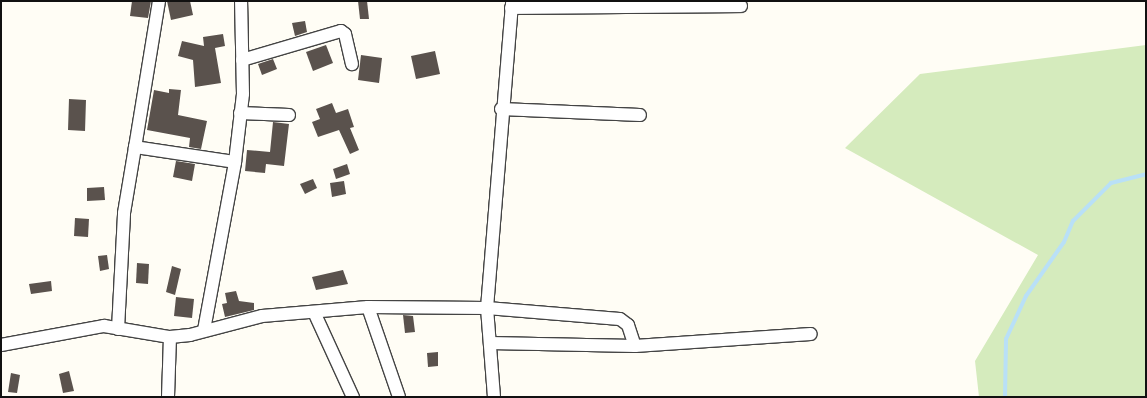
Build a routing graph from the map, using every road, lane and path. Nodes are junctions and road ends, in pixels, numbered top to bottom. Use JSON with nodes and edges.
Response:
{"nodes":[{"id":1,"x":159,"y":1,"type":"edge"},
{"id":2,"x":241,"y":1,"type":"edge"},
{"id":3,"x":511,"y":5,"type":"edge"},
{"id":4,"x":741,"y":6,"type":"dead end"},
{"id":5,"x":242,"y":60,"type":"junction"},
{"id":6,"x":352,"y":64,"type":"dead end"},
{"id":7,"x":501,"y":109,"type":"junction"},
{"id":8,"x":240,"y":113,"type":"junction"},
{"id":9,"x":289,"y":115,"type":"dead end"},
{"id":10,"x":640,"y":115,"type":"dead end"},
{"id":11,"x":135,"y":148,"type":"junction"},
{"id":12,"x":235,"y":162,"type":"junction"},
{"id":13,"x":368,"y":307,"type":"junction"},
{"id":14,"x":487,"y":308,"type":"junction"},
{"id":15,"x":314,"y":312,"type":"junction"},
{"id":16,"x":118,"y":328,"type":"junction"},
{"id":17,"x":204,"y":330,"type":"junction"},
{"id":18,"x":811,"y":334,"type":"dead end"},
{"id":19,"x":170,"y":337,"type":"junction"},
{"id":20,"x":490,"y":343,"type":"junction"},
{"id":21,"x":1,"y":345,"type":"edge"},
{"id":22,"x":635,"y":346,"type":"junction"},
{"id":23,"x":168,"y":397,"type":"edge"},
{"id":24,"x":353,"y":397,"type":"edge"},
{"id":25,"x":399,"y":397,"type":"edge"},
{"id":26,"x":494,"y":397,"type":"edge"}],
"edges":[{"from":1,"to":11,"type":"street"},
{"from":2,"to":5,"type":"street"},
{"from":3,"to":4,"type":"street"},
{"from":3,"to":7,"type":"street"},
{"from":5,"to":6,"type":"street"},
{"from":5,"to":8,"type":"street"},
{"from":7,"to":10,"type":"street"},
{"from":7,"to":14,"type":"street"},
{"from":8,"to":9,"type":"street"},
{"from":8,"to":12,"type":"street"},
{"from":11,"to":12,"type":"street"},
{"from":11,"to":16,"type":"street"},
{"from":12,"to":17,"type":"street"},
{"from":13,"to":14,"type":"street"},
{"from":13,"to":15,"type":"street"},
{"from":13,"to":25,"type":"street"},
{"from":14,"to":20,"type":"street"},
{"from":14,"to":22,"type":"street"},
{"from":15,"to":17,"type":"street"},
{"from":15,"to":24,"type":"street"},
{"from":16,"to":19,"type":"street"},
{"from":16,"to":21,"type":"street"},
{"from":17,"to":19,"type":"street"},
{"from":18,"to":22,"type":"street"},
{"from":19,"to":23,"type":"street"},
{"from":20,"to":22,"type":"street"},
{"from":20,"to":26,"type":"street"}]}
